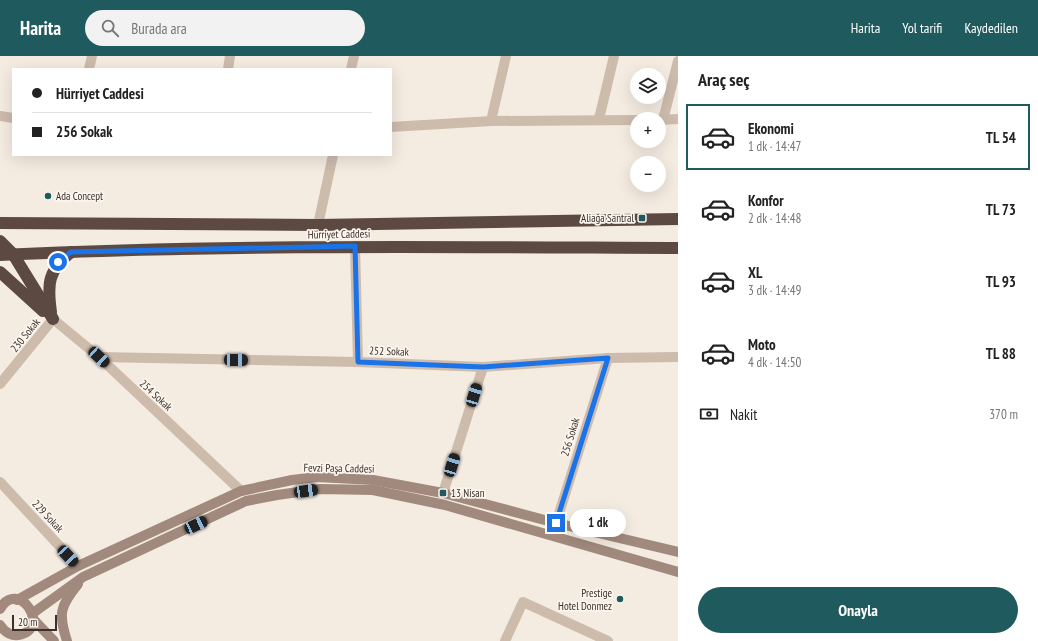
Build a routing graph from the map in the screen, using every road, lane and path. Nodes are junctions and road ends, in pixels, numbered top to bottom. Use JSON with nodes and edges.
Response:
{"nodes":[{"id":1,"x":92,"y":56,"type":"edge"},
{"id":2,"x":230,"y":56,"type":"edge"},
{"id":3,"x":354,"y":56,"type":"edge"},
{"id":4,"x":506,"y":56,"type":"edge"},
{"id":5,"x":614,"y":56,"type":"edge"},
{"id":6,"x":678,"y":61,"type":"edge"},
{"id":7,"x":89,"y":68,"type":"edge"},
{"id":8,"x":228,"y":68,"type":"edge"},
{"id":9,"x":351,"y":68,"type":"edge"},
{"id":10,"x":663,"y":112,"type":"edge"},
{"id":11,"x":0,"y":116,"type":"edge"},
{"id":12,"x":12,"y":118,"type":"edge"},
{"id":13,"x":599,"y":119,"type":"junction"},
{"id":14,"x":630,"y":120,"type":"edge"},
{"id":15,"x":666,"y":120,"type":"edge"},
{"id":16,"x":678,"y":120,"type":"edge"},
{"id":17,"x":491,"y":121,"type":"junction"},
{"id":18,"x":392,"y":127,"type":"edge"},
{"id":19,"x":333,"y":156,"type":"edge"},
{"id":20,"x":678,"y":219,"type":"edge"},
{"id":21,"x":0,"y":223,"type":"edge"},
{"id":22,"x":318,"y":225,"type":"junction"},
{"id":23,"x":0,"y":241,"type":"edge"},
{"id":24,"x":355,"y":246,"type":"junction"},
{"id":25,"x":678,"y":248,"type":"edge"},
{"id":26,"x":71,"y":252,"type":"junction"},
{"id":27,"x":13,"y":254,"type":"junction"},
{"id":28,"x":0,"y":255,"type":"edge"},
{"id":29,"x":0,"y":272,"type":"edge"},
{"id":30,"x":53,"y":320,"type":"junction"},
{"id":31,"x":99,"y":357,"type":"junction"},
{"id":32,"x":678,"y":357,"type":"edge"},
{"id":33,"x":608,"y":358,"type":"junction"},
{"id":34,"x":358,"y":362,"type":"junction"},
{"id":35,"x":483,"y":367,"type":"junction"},
{"id":36,"x":0,"y":384,"type":"edge"},
{"id":37,"x":0,"y":482,"type":"edge"},
{"id":38,"x":241,"y":491,"type":"junction"},
{"id":39,"x":443,"y":494,"type":"junction"},
{"id":40,"x":246,"y":502,"type":"junction"},
{"id":41,"x":556,"y":523,"type":"junction"},
{"id":42,"x":678,"y":552,"type":"edge"},
{"id":43,"x":78,"y":566,"type":"junction"},
{"id":44,"x":678,"y":572,"type":"edge"},
{"id":45,"x":83,"y":577,"type":"junction"},
{"id":46,"x":17,"y":600,"type":"junction"},
{"id":47,"x":1,"y":607,"type":"edge"},
{"id":48,"x":33,"y":616,"type":"junction"},
{"id":49,"x":0,"y":626,"type":"edge"},
{"id":50,"x":10,"y":634,"type":"junction"},
{"id":51,"x":23,"y":641,"type":"edge"},
{"id":52,"x":54,"y":641,"type":"edge"},
{"id":53,"x":67,"y":641,"type":"edge"},
{"id":54,"x":505,"y":641,"type":"edge"},
{"id":55,"x":608,"y":641,"type":"edge"}],
"edges":[{"from":1,"to":7,"type":"street"},
{"from":2,"to":8,"type":"street"},
{"from":3,"to":9,"type":"street"},
{"from":4,"to":17,"type":"street"},
{"from":5,"to":13,"type":"street"},
{"from":6,"to":10,"type":"street"},
{"from":11,"to":12,"type":"street"},
{"from":13,"to":14,"type":"street"},
{"from":13,"to":17,"type":"street"},
{"from":15,"to":16,"type":"street"},
{"from":17,"to":18,"type":"street"},
{"from":19,"to":22,"type":"street"},
{"from":20,"to":22,"type":"highway","name":"Hürriyet Caddesi"},
{"from":21,"to":22,"type":"highway","name":"Hürriyet Caddesi"},
{"from":23,"to":27,"type":"highway"},
{"from":24,"to":25,"type":"highway","name":"Hürriyet Caddesi"},
{"from":24,"to":26,"type":"highway","name":"Hürriyet Caddesi"},
{"from":24,"to":34,"type":"street"},
{"from":26,"to":27,"type":"highway","name":"Hürriyet Caddesi"},
{"from":26,"to":30,"type":"highway"},
{"from":27,"to":28,"type":"highway","name":"Hürriyet Caddesi"},
{"from":27,"to":30,"type":"highway"},
{"from":29,"to":30,"type":"highway"},
{"from":30,"to":31,"type":"street","name":"254 Sokak"},
{"from":30,"to":36,"type":"street","name":"230 Sokak"},
{"from":31,"to":34,"type":"street","name":"252 Sokak"},
{"from":31,"to":38,"type":"street","name":"254 Sokak"},
{"from":32,"to":33,"type":"street","name":"252 Sokak"},
{"from":33,"to":35,"type":"street","name":"252 Sokak"},
{"from":33,"to":41,"type":"street","name":"256 Sokak"},
{"from":34,"to":35,"type":"street","name":"252 Sokak"},
{"from":35,"to":39,"type":"street"},
{"from":37,"to":43,"type":"street","name":"229 Sokak"},
{"from":38,"to":39,"type":"street","name":"Fevzi Paşa Caddesi"},
{"from":38,"to":40,"type":"street"},
{"from":38,"to":43,"type":"street","name":"Fevzi Paşa Caddesi"},
{"from":39,"to":41,"type":"street","name":"Fevzi Paşa Caddesi"},
{"from":40,"to":44,"type":"street","name":"Fevzi Paşa Caddesi"},
{"from":40,"to":45,"type":"street","name":"Fevzi Paşa Caddesi"},
{"from":41,"to":42,"type":"street","name":"Fevzi Paşa Caddesi"},
{"from":43,"to":46,"type":"street","name":"Fevzi Paşa Caddesi"},
{"from":45,"to":48,"type":"street","name":"Fevzi Paşa Caddesi"},
{"from":45,"to":53,"type":"street"},
{"from":46,"to":47,"type":"street","name":"Fevzi Paşa Caddesi"},
{"from":46,"to":48,"type":"street"},
{"from":48,"to":50,"type":"street","name":"Fevzi Paşa Caddesi"},
{"from":48,"to":52,"type":"street"},
{"from":49,"to":50,"type":"street"},
{"from":50,"to":51,"type":"street"},
{"from":54,"to":55,"type":"street"}]}
